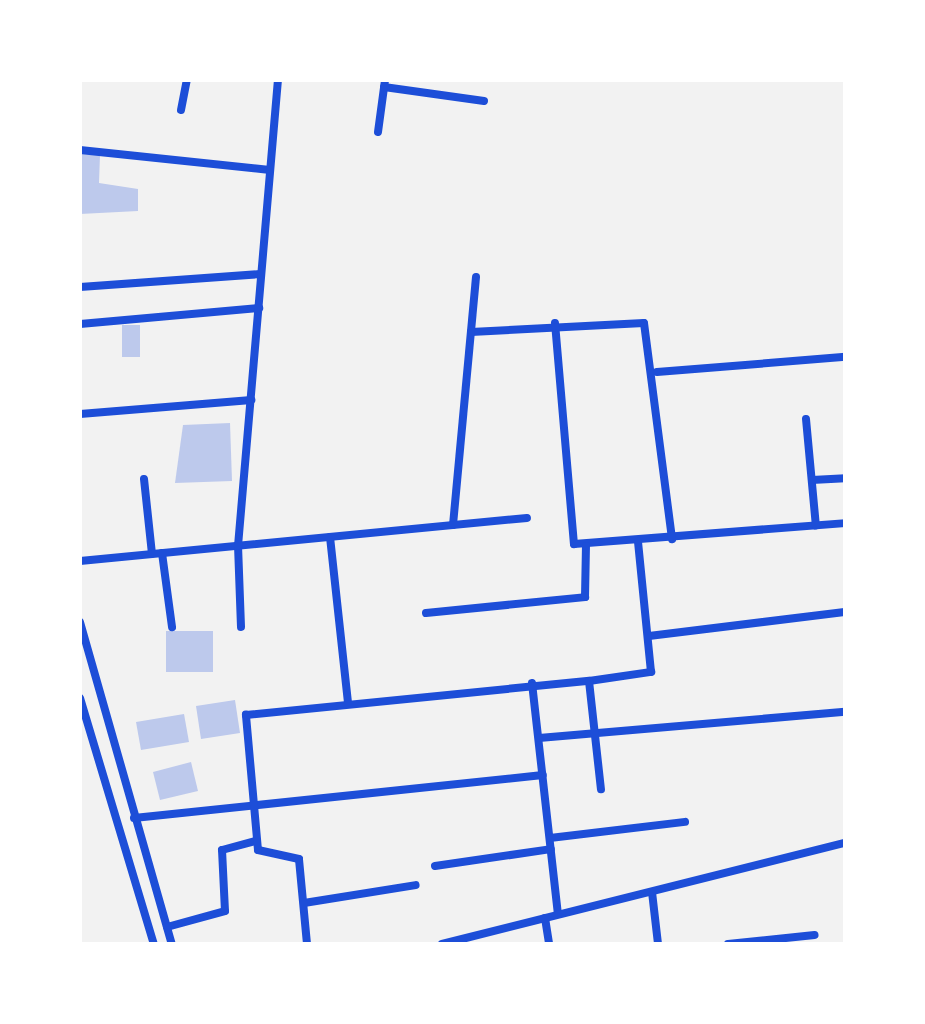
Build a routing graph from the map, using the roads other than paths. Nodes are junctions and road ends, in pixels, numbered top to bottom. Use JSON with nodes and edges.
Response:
{"nodes":[{"id":1,"x":186,"y":80,"type":"edge"},
{"id":2,"x":278,"y":80,"type":"edge"},
{"id":3,"x":384,"y":84,"type":"edge"},
{"id":4,"x":484,"y":101,"type":"dead end"},
{"id":5,"x":181,"y":110,"type":"dead end"},
{"id":6,"x":378,"y":132,"type":"dead end"},
{"id":7,"x":80,"y":150,"type":"edge"},
{"id":8,"x":270,"y":170,"type":"junction"},
{"id":9,"x":261,"y":274,"type":"junction"},
{"id":10,"x":476,"y":278,"type":"dead end"},
{"id":11,"x":80,"y":287,"type":"edge"},
{"id":12,"x":258,"y":308,"type":"junction"},
{"id":13,"x":80,"y":324,"type":"edge"},
{"id":14,"x":555,"y":324,"type":"junction"},
{"id":15,"x":471,"y":332,"type":"junction"},
{"id":16,"x":845,"y":358,"type":"edge"},
{"id":17,"x":656,"y":372,"type":"junction"},
{"id":18,"x":251,"y":400,"type":"junction"},
{"id":19,"x":80,"y":414,"type":"edge"},
{"id":20,"x":806,"y":419,"type":"dead end"},
{"id":21,"x":845,"y":478,"type":"edge"},
{"id":22,"x":144,"y":479,"type":"dead end"},
{"id":23,"x":812,"y":480,"type":"junction"},
{"id":24,"x":527,"y":518,"type":"dead end"},
{"id":25,"x":845,"y":524,"type":"edge"},
{"id":26,"x":453,"y":525,"type":"junction"},
{"id":27,"x":816,"y":526,"type":"junction"},
{"id":28,"x":330,"y":537,"type":"junction"},
{"id":29,"x":672,"y":539,"type":"junction"},
{"id":30,"x":638,"y":542,"type":"junction"},
{"id":31,"x":238,"y":546,"type":"junction"},
{"id":32,"x":586,"y":546,"type":"junction"},
{"id":33,"x":162,"y":553,"type":"junction"},
{"id":34,"x":152,"y":554,"type":"junction"},
{"id":35,"x":80,"y":561,"type":"edge"},
{"id":36,"x":845,"y":612,"type":"edge"},
{"id":37,"x":426,"y":614,"type":"dead end"},
{"id":38,"x":80,"y":622,"type":"edge"},
{"id":39,"x":172,"y":627,"type":"dead end"},
{"id":40,"x":242,"y":628,"type":"dead end"},
{"id":41,"x":649,"y":636,"type":"junction"},
{"id":42,"x":589,"y":681,"type":"junction"},
{"id":43,"x":532,"y":682,"type":"junction"},
{"id":44,"x":80,"y":698,"type":"edge"},
{"id":45,"x":348,"y":702,"type":"junction"},
{"id":46,"x":845,"y":712,"type":"edge"},
{"id":47,"x":595,"y":734,"type":"junction"},
{"id":48,"x":539,"y":738,"type":"junction"},
{"id":49,"x":542,"y":775,"type":"junction"},
{"id":50,"x":600,"y":789,"type":"dead end"},
{"id":51,"x":253,"y":804,"type":"junction"},
{"id":52,"x":134,"y":818,"type":"junction"},
{"id":53,"x":685,"y":822,"type":"dead end"},
{"id":54,"x":550,"y":838,"type":"junction"},
{"id":55,"x":256,"y":841,"type":"junction"},
{"id":56,"x":845,"y":842,"type":"edge"},
{"id":57,"x":551,"y":849,"type":"junction"},
{"id":58,"x":435,"y":866,"type":"dead end"},
{"id":59,"x":416,"y":885,"type":"dead end"},
{"id":60,"x":652,"y":892,"type":"junction"},
{"id":61,"x":304,"y":903,"type":"junction"},
{"id":62,"x":558,"y":914,"type":"junction"},
{"id":63,"x":545,"y":918,"type":"junction"},
{"id":64,"x":166,"y":927,"type":"junction"},
{"id":65,"x":815,"y":935,"type":"dead end"},
{"id":66,"x":154,"y":944,"type":"edge"},
{"id":67,"x":172,"y":944,"type":"edge"},
{"id":68,"x":307,"y":944,"type":"edge"},
{"id":69,"x":446,"y":944,"type":"edge"},
{"id":70,"x":549,"y":944,"type":"edge"},
{"id":71,"x":658,"y":944,"type":"edge"},
{"id":72,"x":728,"y":944,"type":"edge"}],
"edges":[{"from":1,"to":5,"type":"street"},
{"from":2,"to":8,"type":"street"},
{"from":3,"to":4,"type":"street"},
{"from":3,"to":6,"type":"street"},
{"from":7,"to":8,"type":"street"},
{"from":8,"to":9,"type":"street"},
{"from":9,"to":11,"type":"street"},
{"from":9,"to":12,"type":"street"},
{"from":10,"to":15,"type":"street"},
{"from":12,"to":13,"type":"street"},
{"from":12,"to":18,"type":"street"},
{"from":14,"to":15,"type":"street"},
{"from":14,"to":17,"type":"street"},
{"from":14,"to":32,"type":"street"},
{"from":15,"to":26,"type":"street"},
{"from":16,"to":17,"type":"street"},
{"from":17,"to":29,"type":"street"},
{"from":18,"to":19,"type":"street"},
{"from":18,"to":31,"type":"street"},
{"from":20,"to":23,"type":"street"},
{"from":21,"to":23,"type":"street"},
{"from":22,"to":34,"type":"street"},
{"from":23,"to":27,"type":"street"},
{"from":24,"to":26,"type":"street"},
{"from":25,"to":27,"type":"street"},
{"from":26,"to":28,"type":"street"},
{"from":27,"to":29,"type":"street"},
{"from":28,"to":31,"type":"street"},
{"from":28,"to":45,"type":"street"},
{"from":29,"to":30,"type":"street"},
{"from":30,"to":32,"type":"street"},
{"from":30,"to":41,"type":"street"},
{"from":31,"to":33,"type":"street"},
{"from":31,"to":40,"type":"street"},
{"from":32,"to":37,"type":"street"},
{"from":33,"to":34,"type":"street"},
{"from":33,"to":39,"type":"street"},
{"from":34,"to":35,"type":"street"},
{"from":36,"to":41,"type":"street"},
{"from":38,"to":52,"type":"street"},
{"from":41,"to":42,"type":"street"},
{"from":42,"to":43,"type":"street"},
{"from":42,"to":47,"type":"street"},
{"from":43,"to":45,"type":"street"},
{"from":43,"to":48,"type":"street"},
{"from":44,"to":66,"type":"street"},
{"from":45,"to":51,"type":"street"},
{"from":46,"to":47,"type":"street"},
{"from":47,"to":48,"type":"street"},
{"from":47,"to":50,"type":"street"},
{"from":48,"to":49,"type":"street"},
{"from":49,"to":51,"type":"street"},
{"from":49,"to":54,"type":"street"},
{"from":51,"to":52,"type":"street"},
{"from":51,"to":55,"type":"street"},
{"from":52,"to":64,"type":"street"},
{"from":53,"to":54,"type":"street"},
{"from":54,"to":57,"type":"street"},
{"from":55,"to":61,"type":"street"},
{"from":55,"to":64,"type":"street"},
{"from":56,"to":60,"type":"street"},
{"from":57,"to":58,"type":"street"},
{"from":57,"to":62,"type":"street"},
{"from":59,"to":61,"type":"street"},
{"from":60,"to":62,"type":"street"},
{"from":60,"to":71,"type":"street"},
{"from":61,"to":68,"type":"street"},
{"from":62,"to":63,"type":"street"},
{"from":63,"to":69,"type":"street"},
{"from":63,"to":70,"type":"street"},
{"from":64,"to":67,"type":"street"},
{"from":65,"to":72,"type":"street"}]}
